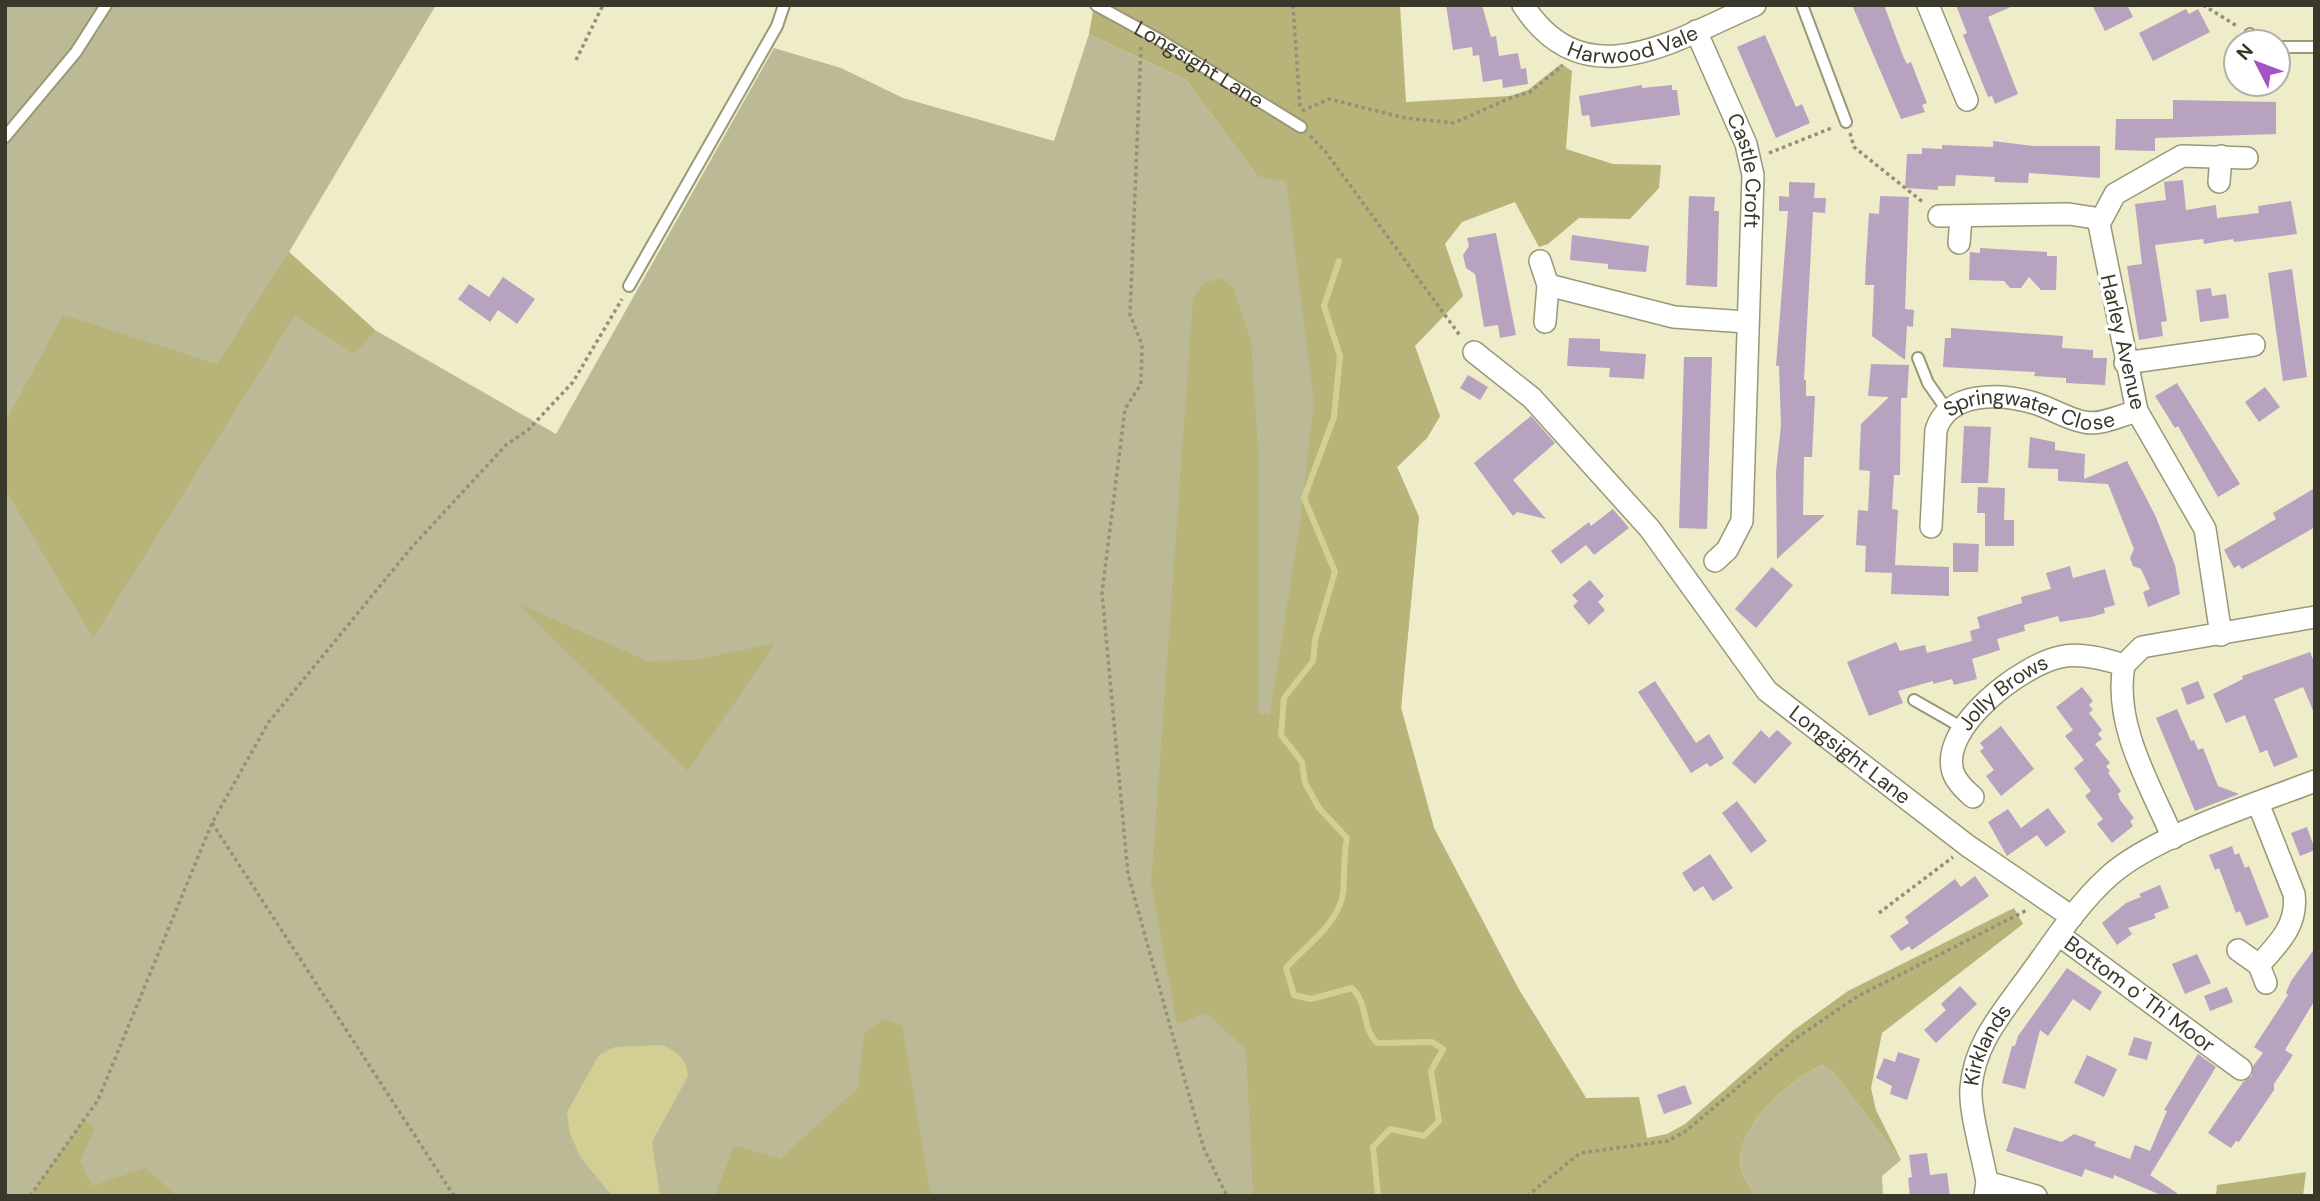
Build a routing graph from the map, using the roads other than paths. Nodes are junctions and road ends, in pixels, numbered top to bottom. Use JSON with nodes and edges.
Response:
{"nodes":[{"id":1,"x":106,"y":5,"type":"edge"},
{"id":2,"x":784,"y":5,"type":"edge"},
{"id":3,"x":1096,"y":5,"type":"edge"},
{"id":4,"x":1523,"y":5,"type":"edge"},
{"id":5,"x":1755,"y":5,"type":"edge"},
{"id":6,"x":1802,"y":5,"type":"edge"},
{"id":7,"x":1928,"y":5,"type":"edge"},
{"id":8,"x":1696,"y":31,"type":"junction"},
{"id":9,"x":2292,"y":47,"type":"edge"},
{"id":10,"x":2315,"y":47,"type":"edge"},
{"id":11,"x":1966,"y":100,"type":"dead end"},
{"id":12,"x":1846,"y":122,"type":"road end"},
{"id":13,"x":1301,"y":127,"type":"road end"},
{"id":14,"x":5,"y":137,"type":"edge"},
{"id":15,"x":2221,"y":156,"type":"junction"},
{"id":16,"x":2247,"y":158,"type":"dead end"},
{"id":17,"x":2219,"y":181,"type":"dead end"},
{"id":18,"x":2101,"y":219,"type":"junction"},
{"id":19,"x":1959,"y":243,"type":"dead end"},
{"id":20,"x":1540,"y":261,"type":"dead end"},
{"id":21,"x":1548,"y":285,"type":"junction"},
{"id":22,"x":629,"y":286,"type":"road end"},
{"id":23,"x":1545,"y":322,"type":"dead end"},
{"id":24,"x":1746,"y":322,"type":"junction"},
{"id":25,"x":2254,"y":344,"type":"dead end"},
{"id":26,"x":1474,"y":352,"type":"road end"},
{"id":27,"x":1918,"y":358,"type":"dead end"},
{"id":28,"x":2125,"y":363,"type":"junction"},
{"id":29,"x":1947,"y":410,"type":"junction"},
{"id":30,"x":2137,"y":411,"type":"junction"},
{"id":31,"x":1938,"y":518,"type":"dead end"},
{"id":32,"x":1727,"y":557,"type":"dead end"},
{"id":33,"x":2315,"y":617,"type":"edge"},
{"id":34,"x":2221,"y":635,"type":"junction"},
{"id":35,"x":2124,"y":665,"type":"junction"},
{"id":36,"x":1914,"y":700,"type":"dead end"},
{"id":37,"x":1963,"y":728,"type":"junction"},
{"id":38,"x":2315,"y":782,"type":"edge"},
{"id":39,"x":1973,"y":797,"type":"dead end"},
{"id":40,"x":2258,"y":803,"type":"junction"},
{"id":41,"x":2173,"y":838,"type":"junction"},
{"id":42,"x":2072,"y":917,"type":"junction"},
{"id":43,"x":2059,"y":935,"type":"junction"},
{"id":44,"x":2238,"y":950,"type":"dead end"},
{"id":45,"x":2241,"y":1069,"type":"dead end"},
{"id":46,"x":1986,"y":1189,"type":"edge"},
{"id":47,"x":2036,"y":1196,"type":"edge"}],
"edges":[{"from":1,"to":14,"type":"lane"},
{"from":2,"to":22,"type":"lane"},
{"from":3,"to":13,"type":"lane","name":"Longsight Lane"},
{"from":4,"to":8,"type":"street","name":"Harwood Vale"},
{"from":5,"to":8,"type":"street","name":"Harwood Vale"},
{"from":6,"to":12,"type":"lane"},
{"from":7,"to":11,"type":"street"},
{"from":8,"to":24,"type":"street","name":"Castle Croft"},
{"from":9,"to":10,"type":"lane"},
{"from":15,"to":16,"type":"street"},
{"from":15,"to":17,"type":"street"},
{"from":15,"to":18,"type":"street"},
{"from":18,"to":19,"type":"street"},
{"from":18,"to":28,"type":"street","name":"Harley Avenue"},
{"from":20,"to":21,"type":"street"},
{"from":21,"to":23,"type":"street"},
{"from":21,"to":24,"type":"street"},
{"from":24,"to":32,"type":"street","name":"Castle Croft"},
{"from":25,"to":28,"type":"street"},
{"from":26,"to":42,"type":"street","name":"Longsight Lane"},
{"from":27,"to":29,"type":"lane"},
{"from":28,"to":30,"type":"street","name":"Harley Avenue"},
{"from":29,"to":30,"type":"street","name":"Springwater Close"},
{"from":29,"to":31,"type":"street","name":"Springwater Close"},
{"from":30,"to":34,"type":"street","name":"Harley Avenue"},
{"from":33,"to":34,"type":"street"},
{"from":34,"to":35,"type":"street"},
{"from":35,"to":37,"type":"street","name":"Jolly Brows"},
{"from":35,"to":41,"type":"street"},
{"from":36,"to":37,"type":"lane"},
{"from":37,"to":39,"type":"street","name":"Jolly Brows"},
{"from":38,"to":40,"type":"street"},
{"from":40,"to":41,"type":"street"},
{"from":40,"to":44,"type":"street"},
{"from":41,"to":42,"type":"street"},
{"from":42,"to":43,"type":"street","name":"Kirklands"},
{"from":43,"to":45,"type":"street","name":"Bottom o' Th' Moor"},
{"from":43,"to":46,"type":"street","name":"Kirklands"},
{"from":46,"to":47,"type":"street"}]}
